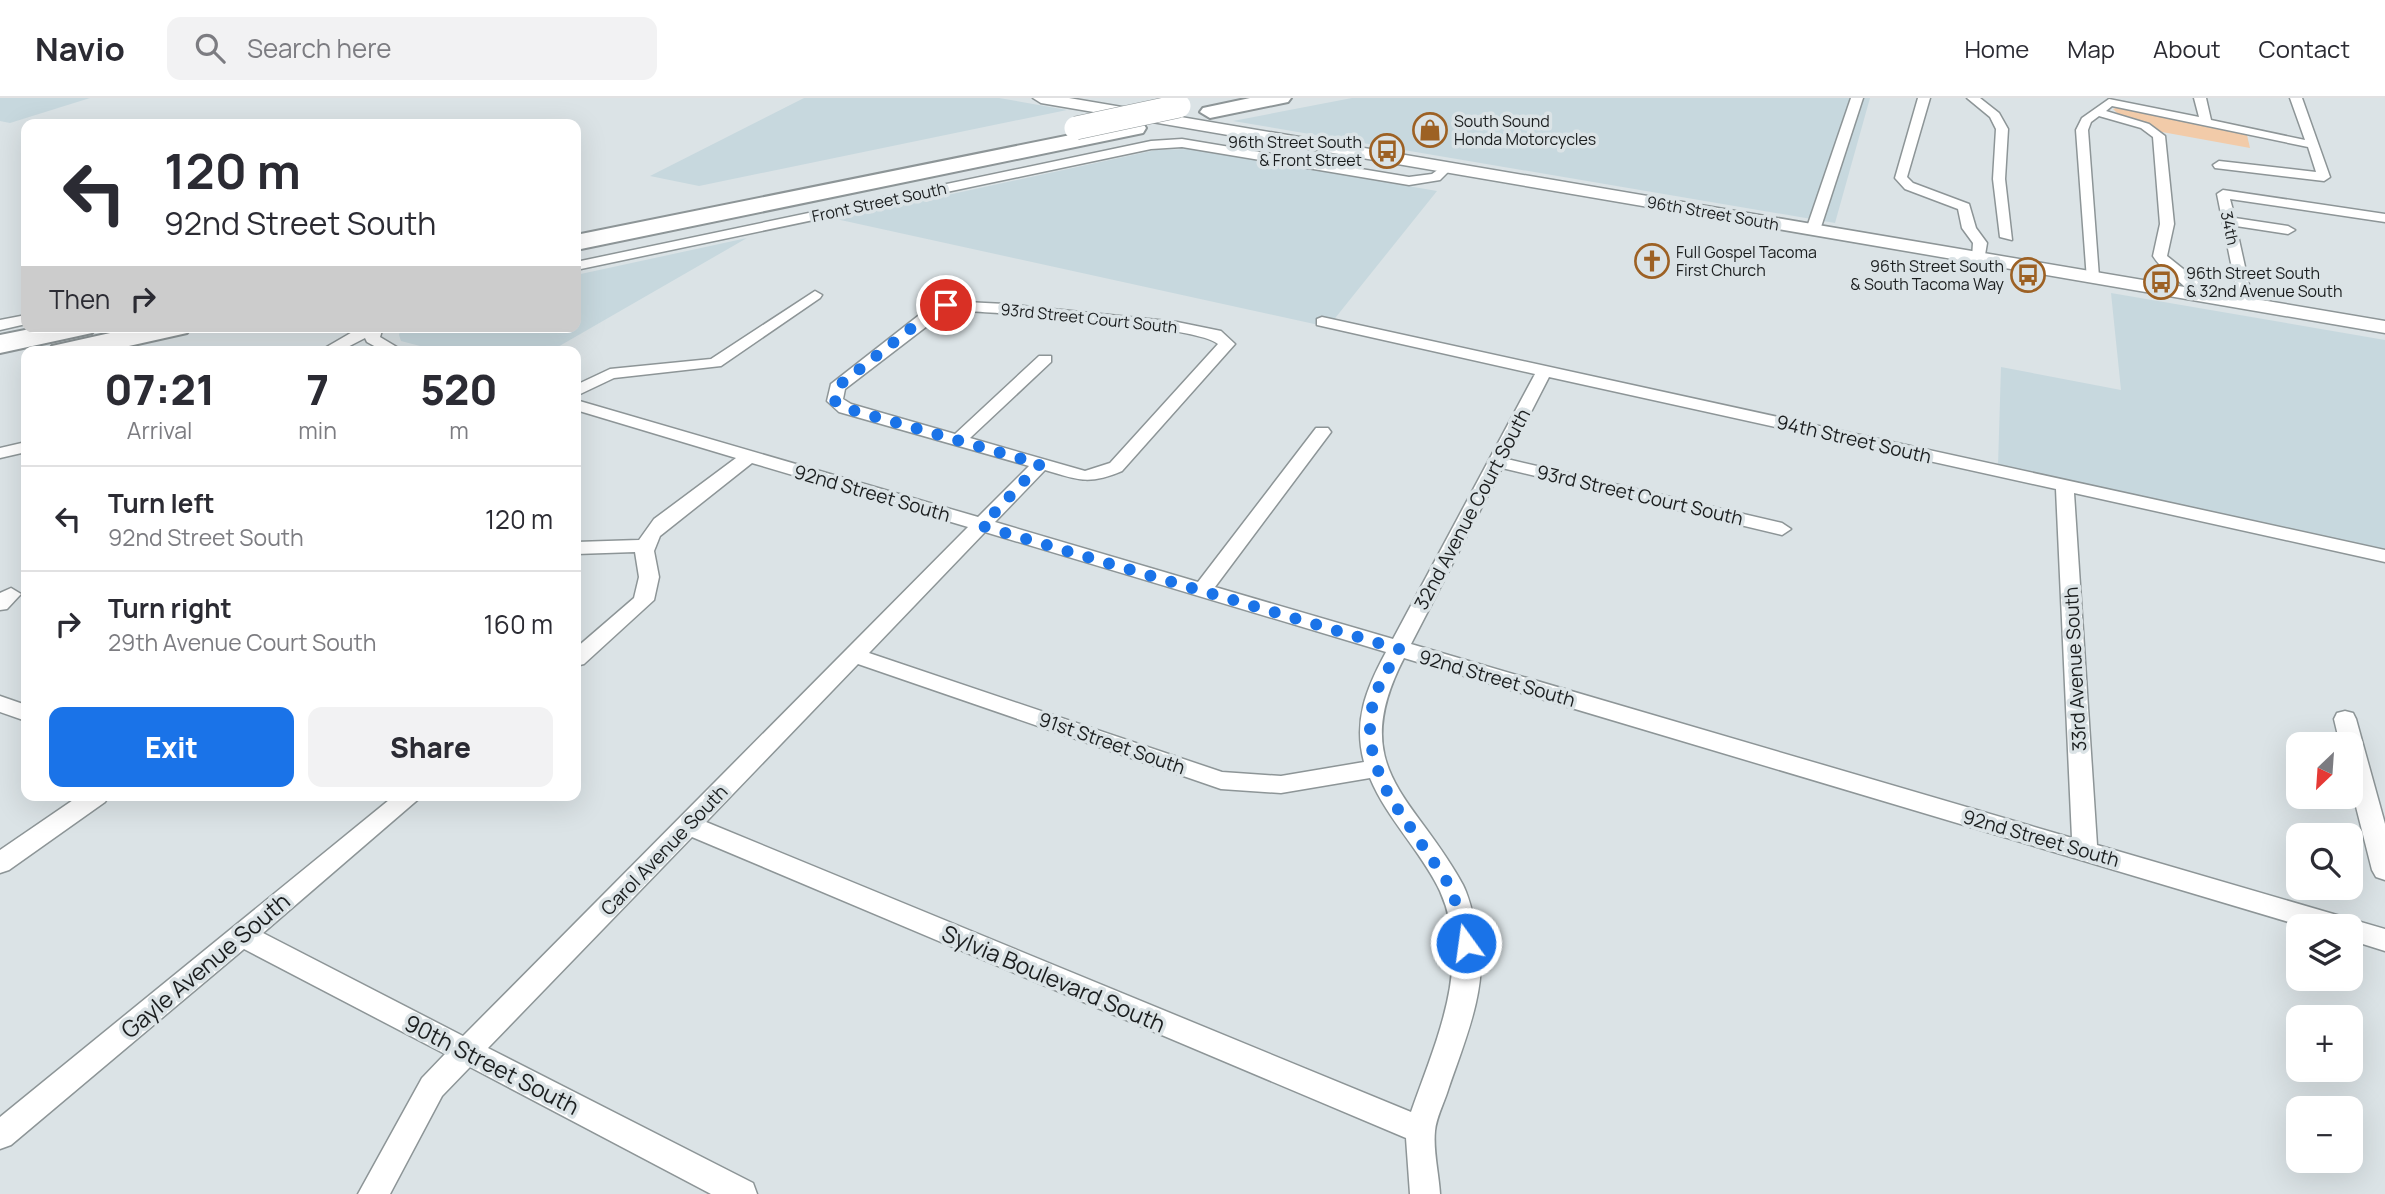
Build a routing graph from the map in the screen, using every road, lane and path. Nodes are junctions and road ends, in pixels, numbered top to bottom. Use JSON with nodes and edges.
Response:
{"nodes":[{"id":1,"x":1041,"y":98,"type":"edge"},
{"id":2,"x":1281,"y":98,"type":"edge"},
{"id":3,"x":1857,"y":98,"type":"edge"},
{"id":4,"x":1924,"y":98,"type":"edge"},
{"id":5,"x":1973,"y":98,"type":"edge"},
{"id":6,"x":2200,"y":98,"type":"edge"},
{"id":7,"x":2296,"y":98,"type":"edge"},
{"id":8,"x":2108,"y":100,"type":"edge"},
{"id":9,"x":1213,"y":102,"type":"edge"},
{"id":10,"x":2098,"y":112,"type":"junction"},
{"id":11,"x":2206,"y":124,"type":"junction"},
{"id":12,"x":2314,"y":145,"type":"junction"},
{"id":13,"x":2219,"y":165,"type":"dead end"},
{"id":14,"x":1447,"y":167,"type":"junction"},
{"id":15,"x":2385,"y":218,"type":"edge"},
{"id":16,"x":2228,"y":221,"type":"junction"},
{"id":17,"x":581,"y":227,"type":"edge"},
{"id":18,"x":1812,"y":230,"type":"junction"},
{"id":19,"x":2288,"y":230,"type":"dead end"},
{"id":20,"x":2007,"y":237,"type":"dead end"},
{"id":21,"x":581,"y":242,"type":"edge"},
{"id":22,"x":1979,"y":258,"type":"junction"},
{"id":23,"x":581,"y":265,"type":"edge"},
{"id":24,"x":2092,"y":277,"type":"junction"},
{"id":25,"x":815,"y":295,"type":"dead end"},
{"id":26,"x":2199,"y":295,"type":"junction"},
{"id":27,"x":2246,"y":303,"type":"junction"},
{"id":28,"x":21,"y":321,"type":"edge"},
{"id":29,"x":1322,"y":322,"type":"dead end"},
{"id":30,"x":0,"y":326,"type":"edge"},
{"id":31,"x":2385,"y":327,"type":"edge"},
{"id":32,"x":53,"y":333,"type":"edge"},
{"id":33,"x":149,"y":333,"type":"edge"},
{"id":34,"x":362,"y":333,"type":"edge"},
{"id":35,"x":373,"y":333,"type":"edge"},
{"id":36,"x":0,"y":344,"type":"edge"},
{"id":37,"x":90,"y":346,"type":"edge"},
{"id":38,"x":338,"y":346,"type":"edge"},
{"id":39,"x":385,"y":346,"type":"edge"},
{"id":40,"x":1045,"y":359,"type":"dead end"},
{"id":41,"x":21,"y":360,"type":"edge"},
{"id":42,"x":0,"y":365,"type":"edge"},
{"id":43,"x":1545,"y":370,"type":"junction"},
{"id":44,"x":581,"y":388,"type":"edge"},
{"id":45,"x":581,"y":407,"type":"edge"},
{"id":46,"x":1322,"y":432,"type":"dead end"},
{"id":47,"x":958,"y":440,"type":"junction"},
{"id":48,"x":21,"y":448,"type":"edge"},
{"id":49,"x":0,"y":453,"type":"edge"},
{"id":50,"x":748,"y":457,"type":"junction"},
{"id":51,"x":1497,"y":462,"type":"junction"},
{"id":52,"x":1040,"y":464,"type":"junction"},
{"id":53,"x":2065,"y":487,"type":"junction"},
{"id":54,"x":982,"y":526,"type":"junction"},
{"id":55,"x":1782,"y":529,"type":"dead end"},
{"id":56,"x":645,"y":547,"type":"junction"},
{"id":57,"x":581,"y":548,"type":"edge"},
{"id":58,"x":2385,"y":556,"type":"edge"},
{"id":59,"x":1201,"y":591,"type":"junction"},
{"id":60,"x":1399,"y":649,"type":"junction"},
{"id":61,"x":581,"y":655,"type":"edge"},
{"id":62,"x":853,"y":655,"type":"junction"},
{"id":63,"x":0,"y":704,"type":"edge"},
{"id":64,"x":21,"y":711,"type":"edge"},
{"id":65,"x":2345,"y":719,"type":"dead end"},
{"id":66,"x":1377,"y":768,"type":"junction"},
{"id":67,"x":90,"y":801,"type":"edge"},
{"id":68,"x":404,"y":801,"type":"edge"},
{"id":69,"x":688,"y":825,"type":"junction"},
{"id":70,"x":2085,"y":852,"type":"junction"},
{"id":71,"x":0,"y":863,"type":"edge"},
{"id":72,"x":2385,"y":870,"type":"edge"},
{"id":73,"x":2297,"y":914,"type":"edge"},
{"id":74,"x":2363,"y":933,"type":"edge"},
{"id":75,"x":242,"y":935,"type":"junction"},
{"id":76,"x":2385,"y":940,"type":"edge"},
{"id":77,"x":468,"y":1050,"type":"junction"},
{"id":78,"x":1420,"y":1130,"type":"junction"},
{"id":79,"x":0,"y":1135,"type":"edge"},
{"id":80,"x":373,"y":1194,"type":"edge"},
{"id":81,"x":742,"y":1194,"type":"edge"},
{"id":82,"x":1425,"y":1194,"type":"edge"}],
"edges":[{"from":1,"to":14,"type":"main road","name":"96th Street South"},
{"from":2,"to":9,"type":"highway"},
{"from":3,"to":18,"type":"street"},
{"from":4,"to":22,"type":"street"},
{"from":5,"to":20,"type":"street"},
{"from":6,"to":11,"type":"street"},
{"from":7,"to":12,"type":"street"},
{"from":8,"to":10,"type":"street"},
{"from":8,"to":11,"type":"street"},
{"from":9,"to":17,"type":"highway","bridge":true},
{"from":9,"to":21,"type":"highway"},
{"from":10,"to":24,"type":"street"},
{"from":10,"to":26,"type":"street"},
{"from":11,"to":12,"type":"street"},
{"from":12,"to":13,"type":"street"},
{"from":14,"to":18,"type":"main road","name":"96th Street South"},
{"from":14,"to":23,"type":"street","name":"Front Street South"},
{"from":15,"to":16,"type":"street","name":"34th"},
{"from":16,"to":19,"type":"street"},
{"from":16,"to":27,"type":"street","name":"34th"},
{"from":18,"to":22,"type":"main road","name":"96th Street South"},
{"from":22,"to":24,"type":"main road","name":"96th Street South"},
{"from":24,"to":26,"type":"main road","name":"96th Street South"},
{"from":25,"to":44,"type":"street"},
{"from":26,"to":27,"type":"main road","name":"96th Street South"},
{"from":27,"to":31,"type":"main road","name":"96th Street South"},
{"from":28,"to":30,"type":"street"},
{"from":29,"to":43,"type":"street","name":"94th Street South"},
{"from":32,"to":36,"type":"highway"},
{"from":33,"to":37,"type":"highway"},
{"from":34,"to":38,"type":"street"},
{"from":35,"to":39,"type":"street"},
{"from":40,"to":47,"type":"street"},
{"from":41,"to":42,"type":"highway"},
{"from":43,"to":51,"type":"street","name":"32nd Avenue Court South"},
{"from":43,"to":53,"type":"street","name":"94th Street South"},
{"from":45,"to":50,"type":"street","name":"92nd Street South"},
{"from":46,"to":59,"type":"street"},
{"from":47,"to":52,"type":"street"},
{"from":47,"to":52,"type":"street","name":"93rd Street Court South"},
{"from":48,"to":49,"type":"street"},
{"from":50,"to":54,"type":"street","name":"92nd Street South"},
{"from":50,"to":56,"type":"street"},
{"from":51,"to":55,"type":"street","name":"93rd Street Court South"},
{"from":51,"to":60,"type":"street","name":"32nd Avenue Court South"},
{"from":52,"to":54,"type":"street","name":"Carol Avenue South"},
{"from":53,"to":58,"type":"street","name":"94th Street South"},
{"from":53,"to":70,"type":"street","name":"33rd Avenue South"},
{"from":54,"to":59,"type":"street","name":"92nd Street South"},
{"from":54,"to":62,"type":"street","name":"Carol Avenue South"},
{"from":56,"to":57,"type":"street"},
{"from":56,"to":61,"type":"street"},
{"from":59,"to":60,"type":"street","name":"92nd Street South"},
{"from":60,"to":66,"type":"street","name":"32nd Avenue Court South"},
{"from":60,"to":70,"type":"street","name":"92nd Street South"},
{"from":62,"to":66,"type":"street","name":"91st Street South"},
{"from":62,"to":69,"type":"street","name":"Carol Avenue South"},
{"from":63,"to":64,"type":"street"},
{"from":65,"to":72,"type":"street"},
{"from":66,"to":78,"type":"street","name":"32nd Avenue Court South"},
{"from":67,"to":71,"type":"street"},
{"from":68,"to":75,"type":"street","name":"Gayle Avenue South"},
{"from":69,"to":77,"type":"street","name":"Carol Avenue South"},
{"from":69,"to":78,"type":"street","name":"Sylvia Boulevard South"},
{"from":70,"to":73,"type":"street","name":"92nd Street South"},
{"from":74,"to":76,"type":"street"},
{"from":75,"to":77,"type":"street","name":"90th Street South"},
{"from":75,"to":79,"type":"street","name":"Gayle Avenue South"},
{"from":77,"to":80,"type":"street","name":"Carol Avenue South"},
{"from":77,"to":81,"type":"street","name":"90th Street South"},
{"from":78,"to":82,"type":"street"}]}
